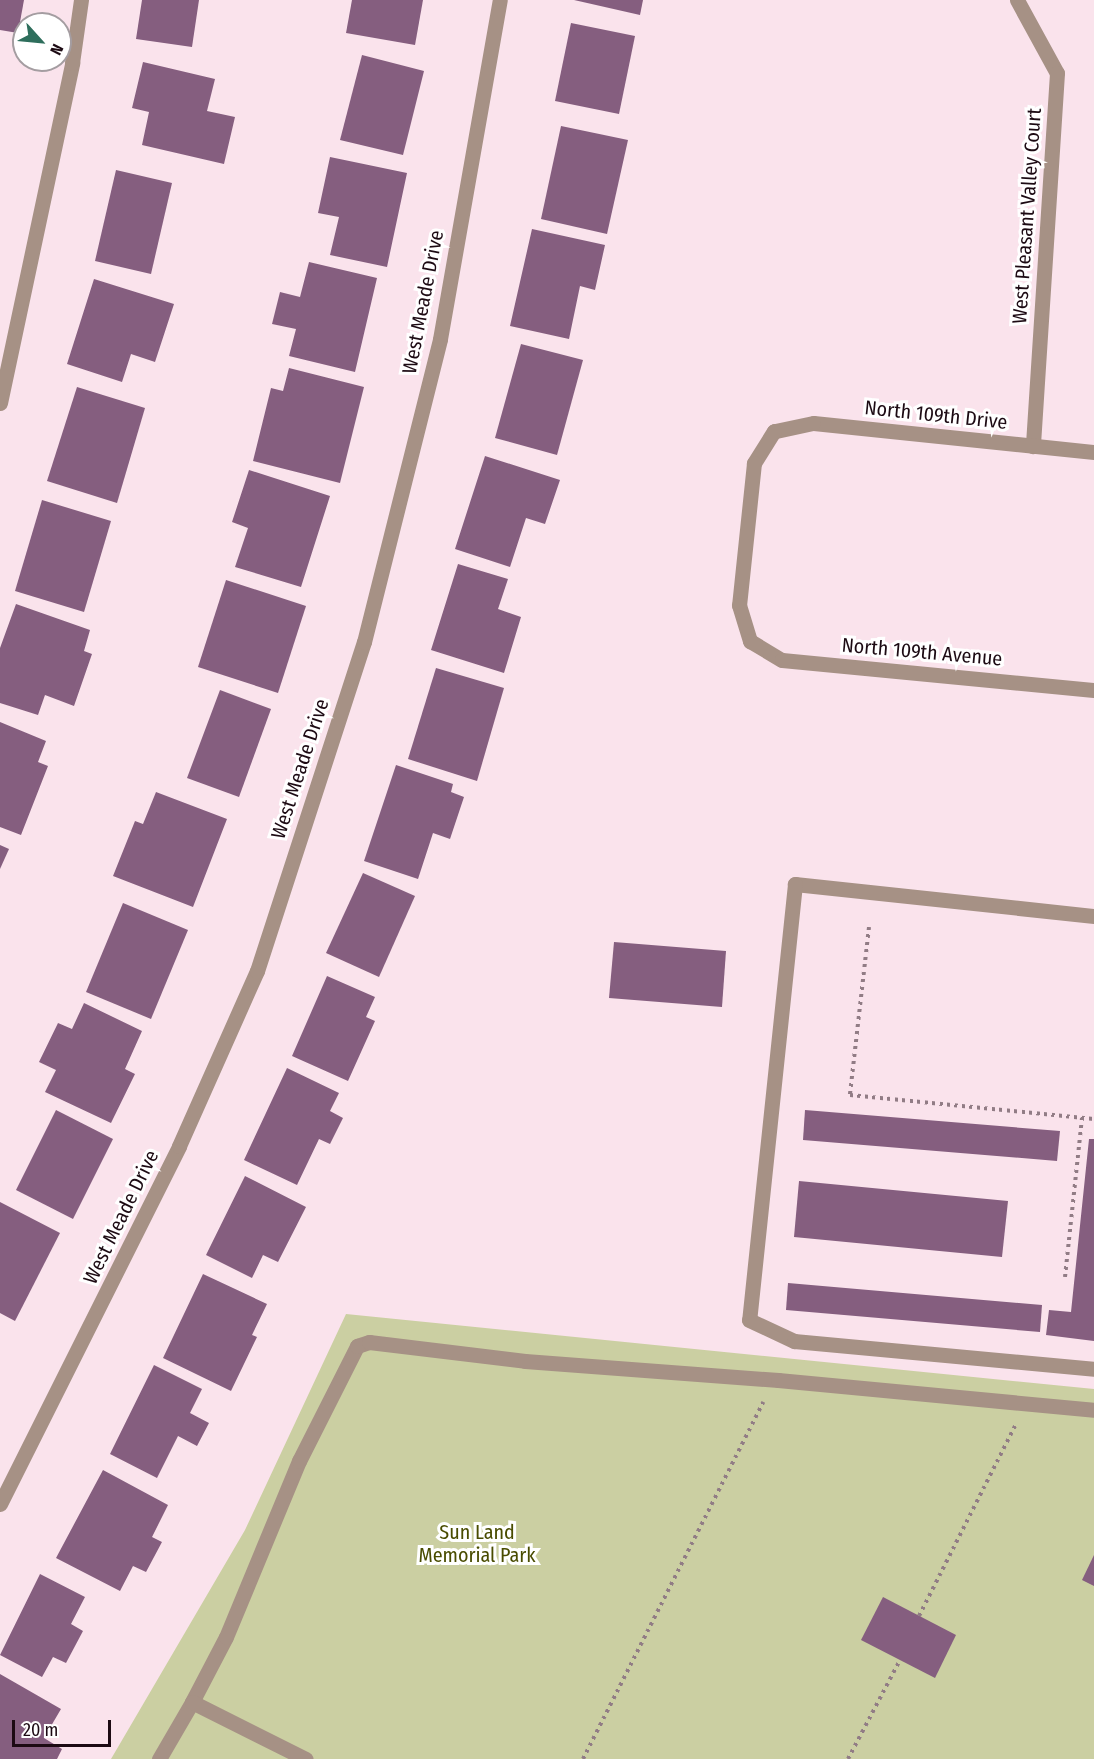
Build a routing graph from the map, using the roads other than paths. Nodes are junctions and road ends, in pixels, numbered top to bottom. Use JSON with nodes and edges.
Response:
{"nodes":[{"id":1,"x":81,"y":0,"type":"edge"},
{"id":2,"x":500,"y":0,"type":"edge"},
{"id":3,"x":1017,"y":0,"type":"edge"},
{"id":4,"x":0,"y":403,"type":"edge"},
{"id":5,"x":1033,"y":446,"type":"junction"},
{"id":6,"x":1094,"y":452,"type":"edge"},
{"id":7,"x":750,"y":641,"type":"joint"},
{"id":8,"x":1094,"y":690,"type":"edge"},
{"id":9,"x":1094,"y":916,"type":"edge"},
{"id":10,"x":1094,"y":1369,"type":"edge"},
{"id":11,"x":1094,"y":1410,"type":"edge"},
{"id":12,"x":0,"y":1504,"type":"edge"},
{"id":13,"x":192,"y":1702,"type":"junction"},
{"id":14,"x":159,"y":1759,"type":"edge"},
{"id":15,"x":306,"y":1759,"type":"edge"}],
"edges":[{"from":1,"to":4,"type":"street"},
{"from":2,"to":12,"type":"street","name":"West Meade Drive"},
{"from":3,"to":5,"type":"street","name":"West Pleasant Valley Court"},
{"from":5,"to":6,"type":"street","name":"North 109th Drive"},
{"from":5,"to":7,"type":"street","name":"North 109th Drive"},
{"from":7,"to":8,"type":"street","name":"North 109th Avenue"},
{"from":9,"to":10,"type":"street"},
{"from":11,"to":13,"type":"street"},
{"from":13,"to":14,"type":"street"},
{"from":13,"to":15,"type":"street"}]}
